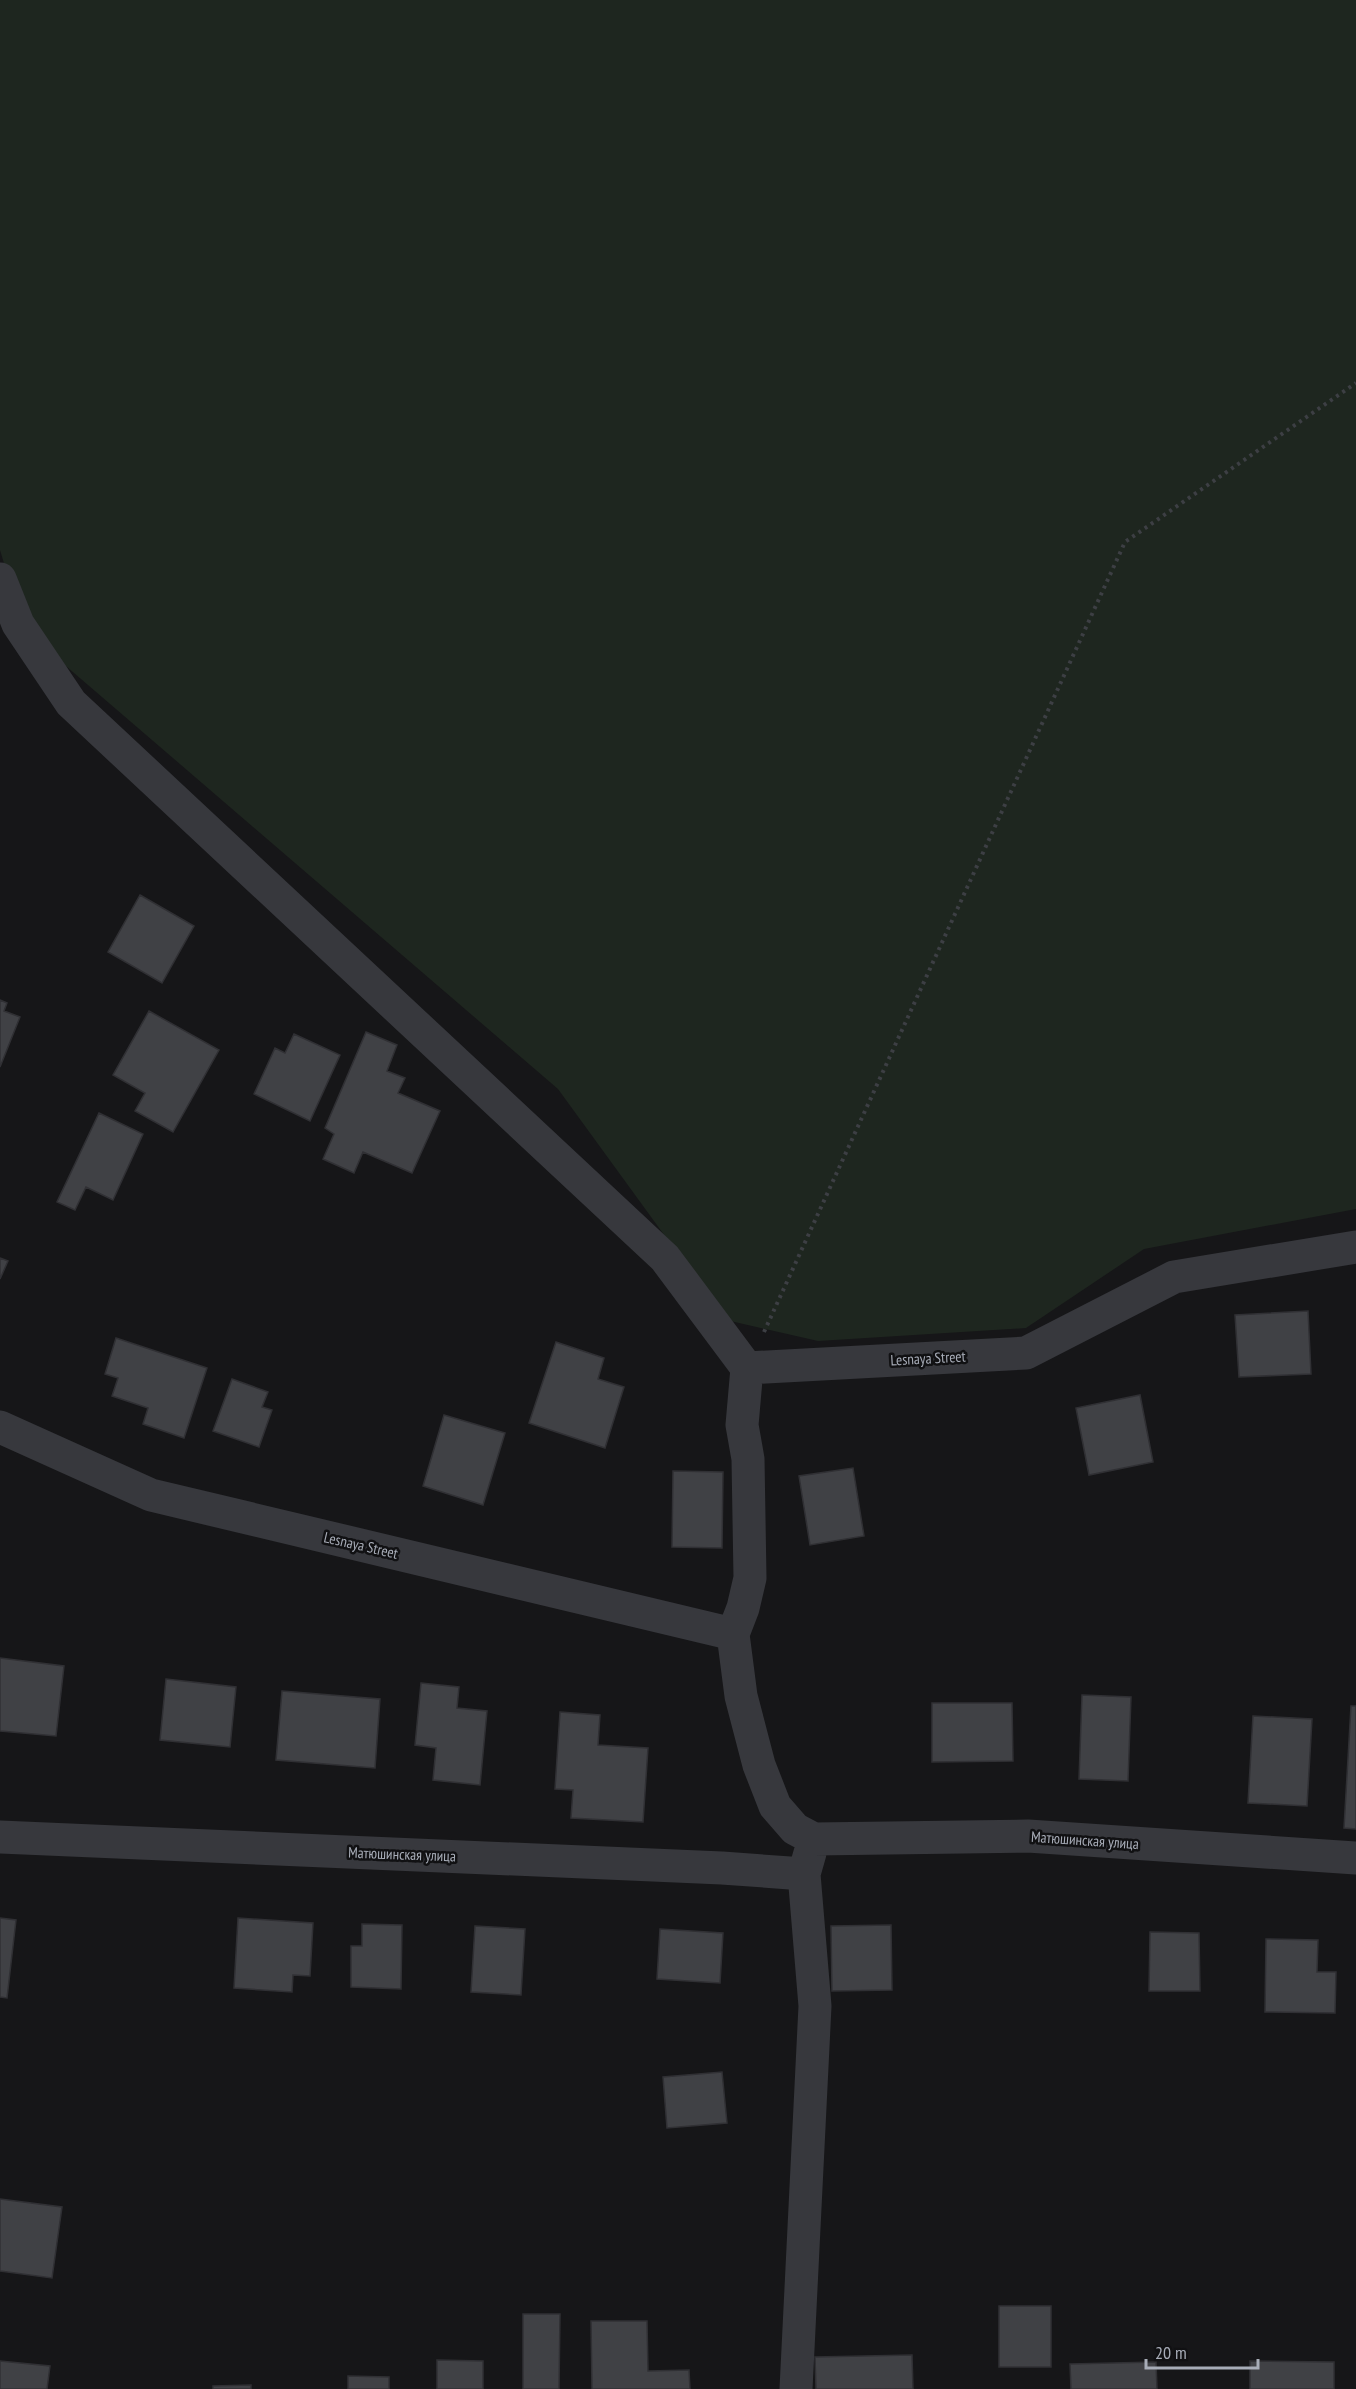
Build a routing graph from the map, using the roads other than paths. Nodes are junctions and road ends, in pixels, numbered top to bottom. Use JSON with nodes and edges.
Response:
{"nodes":[{"id":1,"x":0,"y":579,"type":"edge"},
{"id":2,"x":1356,"y":1247,"type":"edge"},
{"id":3,"x":747,"y":1368,"type":"junction"},
{"id":4,"x":0,"y":1426,"type":"edge"},
{"id":5,"x":733,"y":1634,"type":"junction"},
{"id":6,"x":0,"y":1838,"type":"edge"},
{"id":7,"x":814,"y":1839,"type":"junction"},
{"id":8,"x":1356,"y":1858,"type":"edge"},
{"id":9,"x":804,"y":1874,"type":"junction"},
{"id":10,"x":796,"y":2389,"type":"edge"}],
"edges":[{"from":1,"to":3,"type":"street"},
{"from":2,"to":3,"type":"street","name":"Lesnaya Street"},
{"from":3,"to":5,"type":"street"},
{"from":4,"to":5,"type":"street","name":"Lesnaya Street"},
{"from":5,"to":7,"type":"street"},
{"from":6,"to":9,"type":"street","name":"Матюшинская улица"},
{"from":7,"to":8,"type":"street","name":"Матюшинская улица"},
{"from":7,"to":9,"type":"street"},
{"from":9,"to":10,"type":"street"}]}
